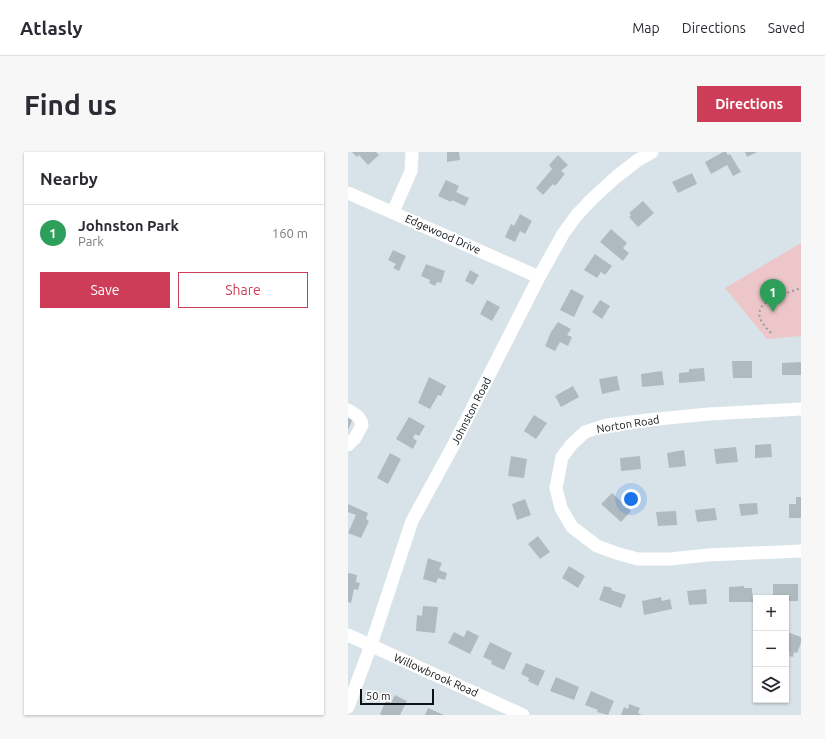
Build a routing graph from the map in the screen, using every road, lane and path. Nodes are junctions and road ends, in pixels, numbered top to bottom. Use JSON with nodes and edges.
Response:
{"nodes":[{"id":1,"x":412,"y":152,"type":"edge"},
{"id":2,"x":652,"y":152,"type":"edge"},
{"id":3,"x":635,"y":156,"type":"edge"},
{"id":4,"x":348,"y":193,"type":"edge"},
{"id":5,"x":393,"y":212,"type":"junction"},
{"id":6,"x":538,"y":277,"type":"junction"},
{"id":7,"x":801,"y":288,"type":"edge"},
{"id":8,"x":770,"y":333,"type":"dead end"},
{"id":9,"x":801,"y":409,"type":"edge"},
{"id":10,"x":348,"y":410,"type":"edge"},
{"id":11,"x":348,"y":445,"type":"edge"},
{"id":12,"x":801,"y":551,"type":"edge"},
{"id":13,"x":348,"y":635,"type":"edge"},
{"id":14,"x":371,"y":645,"type":"junction"},
{"id":15,"x":348,"y":706,"type":"edge"},
{"id":16,"x":523,"y":715,"type":"edge"}],
"edges":[{"from":1,"to":5,"type":"street"},
{"from":2,"to":3,"type":"street","name":"Johnston Road"},
{"from":3,"to":6,"type":"street","name":"Johnston Road"},
{"from":4,"to":5,"type":"street","name":"Edgewood Drive"},
{"from":5,"to":6,"type":"street","name":"Edgewood Drive"},
{"from":6,"to":14,"type":"street","name":"Johnston Road"},
{"from":7,"to":8,"type":"path"},
{"from":9,"to":12,"type":"street","name":"Norton Road"},
{"from":10,"to":11,"type":"street"},
{"from":13,"to":14,"type":"street","name":"Willowbrook Road"},
{"from":14,"to":15,"type":"street","name":"Johnston Road"},
{"from":14,"to":16,"type":"street","name":"Willowbrook Road"}]}
